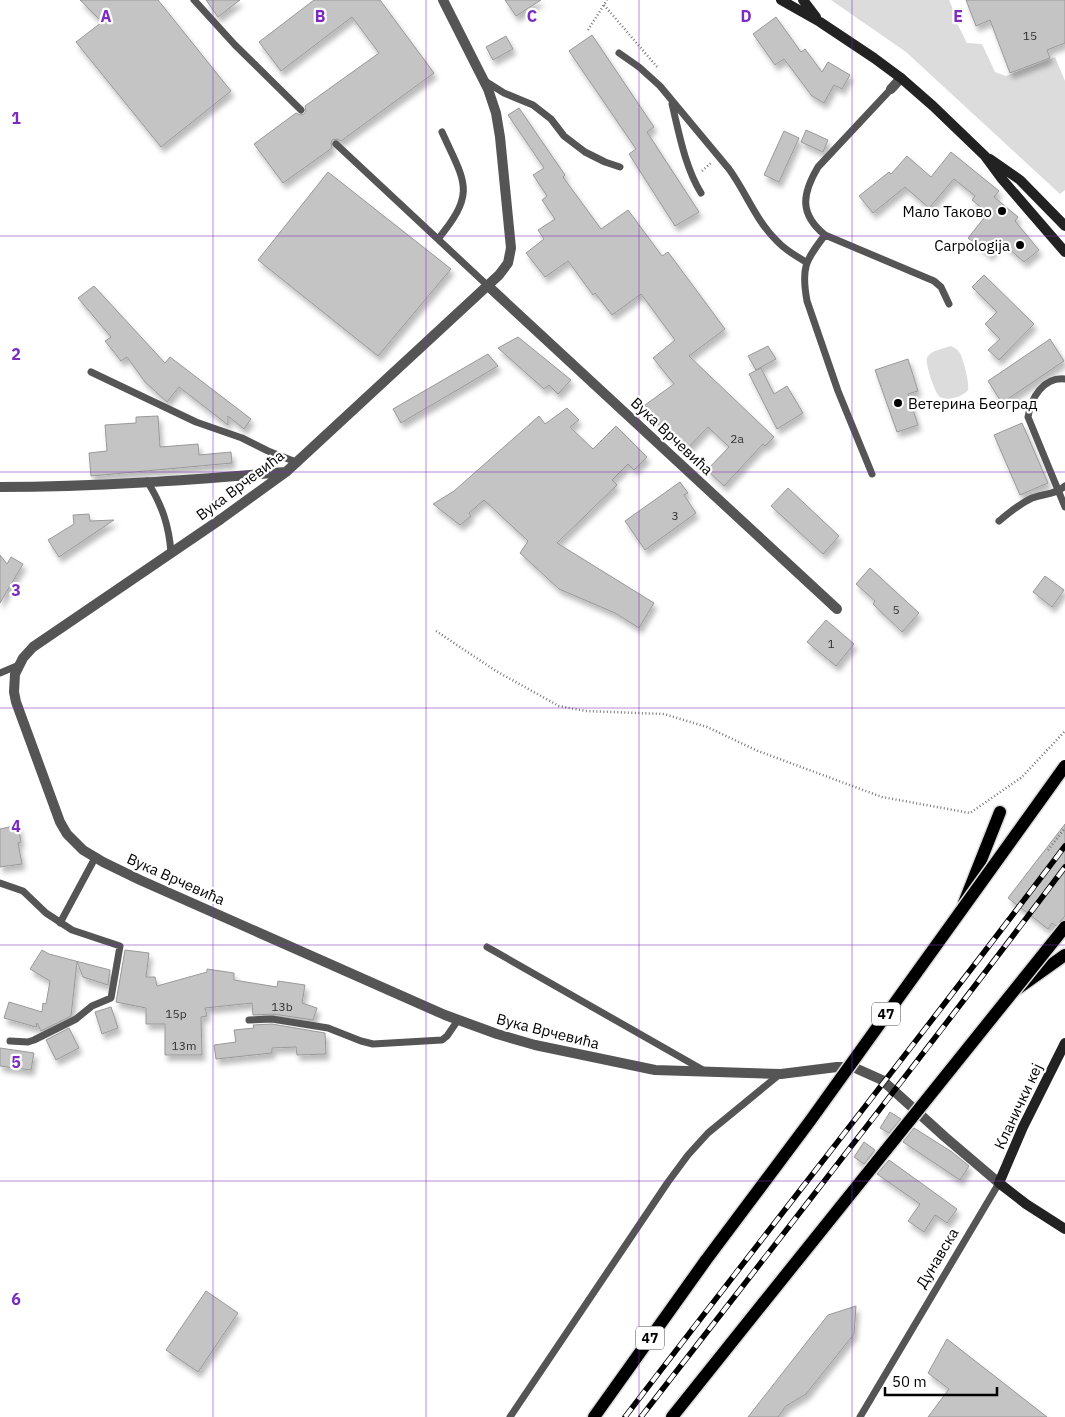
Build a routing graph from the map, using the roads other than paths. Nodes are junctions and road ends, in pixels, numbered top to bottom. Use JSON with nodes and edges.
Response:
{"nodes":[{"id":1,"x":194,"y":0,"type":"edge"},
{"id":2,"x":443,"y":0,"type":"edge"},
{"id":3,"x":781,"y":0,"type":"edge"},
{"id":4,"x":803,"y":0,"type":"edge"},
{"id":5,"x":820,"y":22,"type":"junction"},
{"id":6,"x":619,"y":53,"type":"dead end"},
{"id":7,"x":901,"y":78,"type":"junction"},
{"id":8,"x":484,"y":81,"type":"junction"},
{"id":9,"x":891,"y":88,"type":"joint"},
{"id":10,"x":670,"y":98,"type":"junction"},
{"id":11,"x":301,"y":110,"type":"dead end"},
{"id":12,"x":442,"y":132,"type":"dead end"},
{"id":13,"x":336,"y":144,"type":"dead end"},
{"id":14,"x":985,"y":156,"type":"junction"},
{"id":15,"x":620,"y":167,"type":"dead end"},
{"id":16,"x":701,"y":193,"type":"dead end"},
{"id":17,"x":1048,"y":208,"type":"junction"},
{"id":18,"x":1065,"y":218,"type":"edge"},
{"id":19,"x":1065,"y":226,"type":"edge"},
{"id":20,"x":825,"y":235,"type":"junction"},
{"id":21,"x":438,"y":239,"type":"junction"},
{"id":22,"x":1065,"y":252,"type":"edge"},
{"id":23,"x":806,"y":262,"type":"junction"},
{"id":24,"x":487,"y":285,"type":"junction"},
{"id":25,"x":949,"y":304,"type":"dead end"},
{"id":26,"x":91,"y":372,"type":"dead end"},
{"id":27,"x":1065,"y":379,"type":"edge"},
{"id":28,"x":296,"y":462,"type":"junction"},
{"id":29,"x":286,"y":472,"type":"junction"},
{"id":30,"x":872,"y":474,"type":"dead end"},
{"id":31,"x":147,"y":481,"type":"junction"},
{"id":32,"x":1065,"y":486,"type":"edge"},
{"id":33,"x":0,"y":487,"type":"edge"},
{"id":34,"x":1059,"y":492,"type":"junction"},
{"id":35,"x":1065,"y":507,"type":"edge"},
{"id":36,"x":999,"y":521,"type":"dead end"},
{"id":37,"x":171,"y":553,"type":"junction"},
{"id":38,"x":837,"y":609,"type":"dead end"},
{"id":39,"x":19,"y":665,"type":"junction"},
{"id":40,"x":0,"y":673,"type":"edge"},
{"id":41,"x":1065,"y":766,"type":"edge"},
{"id":42,"x":1000,"y":812,"type":"dead end"},
{"id":43,"x":95,"y":858,"type":"junction"},
{"id":44,"x":0,"y":883,"type":"edge"},
{"id":45,"x":960,"y":912,"type":"junction"},
{"id":46,"x":60,"y":923,"type":"junction"},
{"id":47,"x":1065,"y":927,"type":"edge"},
{"id":48,"x":487,"y":947,"type":"dead end"},
{"id":49,"x":1065,"y":955,"type":"edge"},
{"id":50,"x":1016,"y":989,"type":"junction"},
{"id":51,"x":249,"y":1020,"type":"dead end"},
{"id":52,"x":458,"y":1020,"type":"junction"},
{"id":53,"x":10,"y":1041,"type":"dead end"},
{"id":54,"x":1065,"y":1043,"type":"edge"},
{"id":55,"x":707,"y":1073,"type":"junction"},
{"id":56,"x":781,"y":1074,"type":"junction"},
{"id":57,"x":999,"y":1183,"type":"junction"},
{"id":58,"x":1065,"y":1229,"type":"edge"},
{"id":59,"x":510,"y":1417,"type":"edge"},
{"id":60,"x":594,"y":1417,"type":"edge"},
{"id":61,"x":672,"y":1417,"type":"edge"},
{"id":62,"x":860,"y":1417,"type":"edge"}],
"edges":[{"from":1,"to":11,"type":"lane"},
{"from":2,"to":8,"type":"street","name":"Вука Врчевића"},
{"from":3,"to":5,"type":"main road"},
{"from":4,"to":5,"type":"main road"},
{"from":5,"to":7,"type":"main road"},
{"from":6,"to":10,"type":"lane"},
{"from":7,"to":9,"type":"street"},
{"from":7,"to":14,"type":"main road"},
{"from":8,"to":15,"type":"lane"},
{"from":8,"to":24,"type":"street","name":"Вука Врчевића"},
{"from":9,"to":20,"type":"lane"},
{"from":10,"to":16,"type":"lane"},
{"from":10,"to":23,"type":"lane"},
{"from":12,"to":21,"type":"lane"},
{"from":13,"to":21,"type":"lane"},
{"from":14,"to":17,"type":"main road"},
{"from":14,"to":22,"type":"main road"},
{"from":17,"to":18,"type":"main road"},
{"from":17,"to":19,"type":"main road"},
{"from":20,"to":23,"type":"lane"},
{"from":20,"to":25,"type":"lane"},
{"from":21,"to":24,"type":"lane"},
{"from":23,"to":30,"type":"lane"},
{"from":24,"to":28,"type":"street","name":"Вука Врчевића"},
{"from":24,"to":38,"type":"street","name":"Вука Врчевића"},
{"from":26,"to":28,"type":"lane"},
{"from":27,"to":34,"type":"lane"},
{"from":28,"to":29,"type":"street","name":"Вука Врчевића"},
{"from":29,"to":31,"type":"street"},
{"from":29,"to":37,"type":"street","name":"Вука Врчевића"},
{"from":31,"to":33,"type":"street"},
{"from":31,"to":37,"type":"lane"},
{"from":32,"to":34,"type":"lane"},
{"from":34,"to":35,"type":"lane"},
{"from":34,"to":36,"type":"lane"},
{"from":37,"to":39,"type":"street","name":"Вука Врчевића"},
{"from":39,"to":40,"type":"lane"},
{"from":39,"to":43,"type":"street","name":"Вука Врчевића"},
{"from":41,"to":45,"type":"main road","number":"47","bridge":true},
{"from":42,"to":45,"type":"main road","bridge":true},
{"from":43,"to":46,"type":"lane"},
{"from":43,"to":52,"type":"street","name":"Вука Врчевића"},
{"from":44,"to":46,"type":"lane"},
{"from":45,"to":60,"type":"main road","number":"47","bridge":true},
{"from":46,"to":53,"type":"lane"},
{"from":47,"to":50,"type":"main road","bridge":true},
{"from":48,"to":55,"type":"lane"},
{"from":49,"to":50,"type":"main road"},
{"from":50,"to":61,"type":"main road","bridge":true},
{"from":51,"to":52,"type":"lane"},
{"from":52,"to":55,"type":"street","name":"Вука Врчевића"},
{"from":54,"to":57,"type":"main road","name":"Кланички кеј"},
{"from":55,"to":56,"type":"street","name":"Вука Врчевића"},
{"from":56,"to":57,"type":"street","name":"Вука Врчевића"},
{"from":56,"to":59,"type":"lane"},
{"from":57,"to":58,"type":"main road"},
{"from":57,"to":62,"type":"lane","name":"Дунавска"}]}
